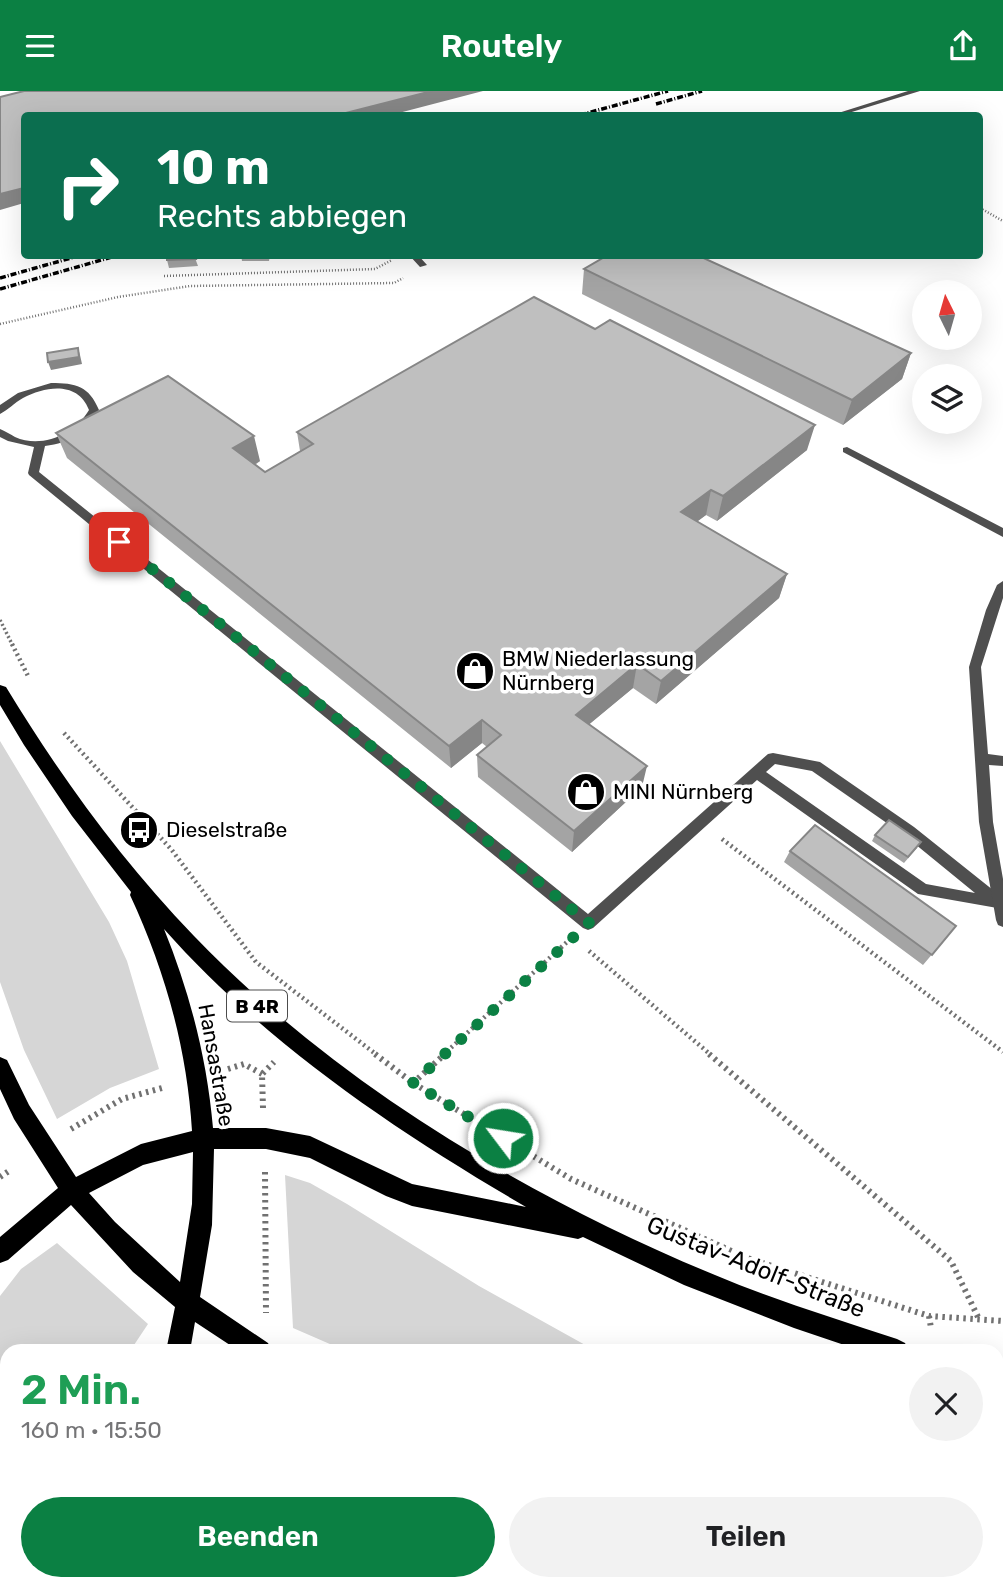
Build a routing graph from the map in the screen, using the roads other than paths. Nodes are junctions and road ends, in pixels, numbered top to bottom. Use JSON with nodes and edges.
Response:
{"nodes":[{"id":1,"x":916,"y":91,"type":"edge"},
{"id":2,"x":846,"y":112,"type":"edge"},
{"id":3,"x":417,"y":259,"type":"edge"},
{"id":4,"x":423,"y":265,"type":"dead end"},
{"id":5,"x":0,"y":411,"type":"edge"},
{"id":6,"x":0,"y":432,"type":"edge"},
{"id":7,"x":40,"y":444,"type":"junction"},
{"id":8,"x":847,"y":450,"type":"dead end"},
{"id":9,"x":1003,"y":533,"type":"edge"},
{"id":10,"x":1003,"y":585,"type":"edge"},
{"id":11,"x":0,"y":691,"type":"edge"},
{"id":12,"x":981,"y":758,"type":"junction"},
{"id":13,"x":1003,"y":761,"type":"edge"},
{"id":14,"x":757,"y":773,"type":"junction"},
{"id":15,"x":131,"y":879,"type":"junction"},
{"id":16,"x":1000,"y":904,"type":"junction"},
{"id":17,"x":1003,"y":920,"type":"edge"},
{"id":18,"x":0,"y":1067,"type":"edge"},
{"id":19,"x":203,"y":1138,"type":"junction"},
{"id":20,"x":70,"y":1190,"type":"junction"},
{"id":21,"x":595,"y":1231,"type":"junction"},
{"id":22,"x":0,"y":1252,"type":"edge"},
{"id":23,"x":187,"y":1303,"type":"junction"},
{"id":24,"x":179,"y":1344,"type":"edge"},
{"id":25,"x":249,"y":1344,"type":"edge"},
{"id":26,"x":878,"y":1344,"type":"edge"}],
"edges":[{"from":1,"to":2,"type":"street"},
{"from":3,"to":4,"type":"street"},
{"from":5,"to":7,"type":"street"},
{"from":6,"to":7,"type":"street"},
{"from":7,"to":14,"type":"street"},
{"from":8,"to":9,"type":"street"},
{"from":10,"to":12,"type":"street"},
{"from":11,"to":15,"type":"main road","name":"Gustav-Adolf-Straße","number":"B 4R"},
{"from":12,"to":13,"type":"street"},
{"from":12,"to":16,"type":"street"},
{"from":14,"to":16,"type":"street"},
{"from":14,"to":16,"type":"street"},
{"from":15,"to":19,"type":"main road","name":"Hansastraße"},
{"from":15,"to":21,"type":"main road","name":"Gustav-Adolf-Straße","number":"B 4R"},
{"from":16,"to":17,"type":"street"},
{"from":18,"to":20,"type":"main road"},
{"from":19,"to":20,"type":"main road","name":"Gustav-Adolf-Straße"},
{"from":19,"to":21,"type":"main road","name":"Gustav-Adolf-Straße"},
{"from":19,"to":23,"type":"main road","name":"Hansastraße"},
{"from":20,"to":22,"type":"main road","name":"Gustav-Adolf-Straße"},
{"from":20,"to":23,"type":"main road"},
{"from":21,"to":26,"type":"main road","name":"Gustav-Adolf-Straße","number":"B 4R"},
{"from":23,"to":24,"type":"main road","name":"Hansastraße"},
{"from":23,"to":25,"type":"main road"}]}
